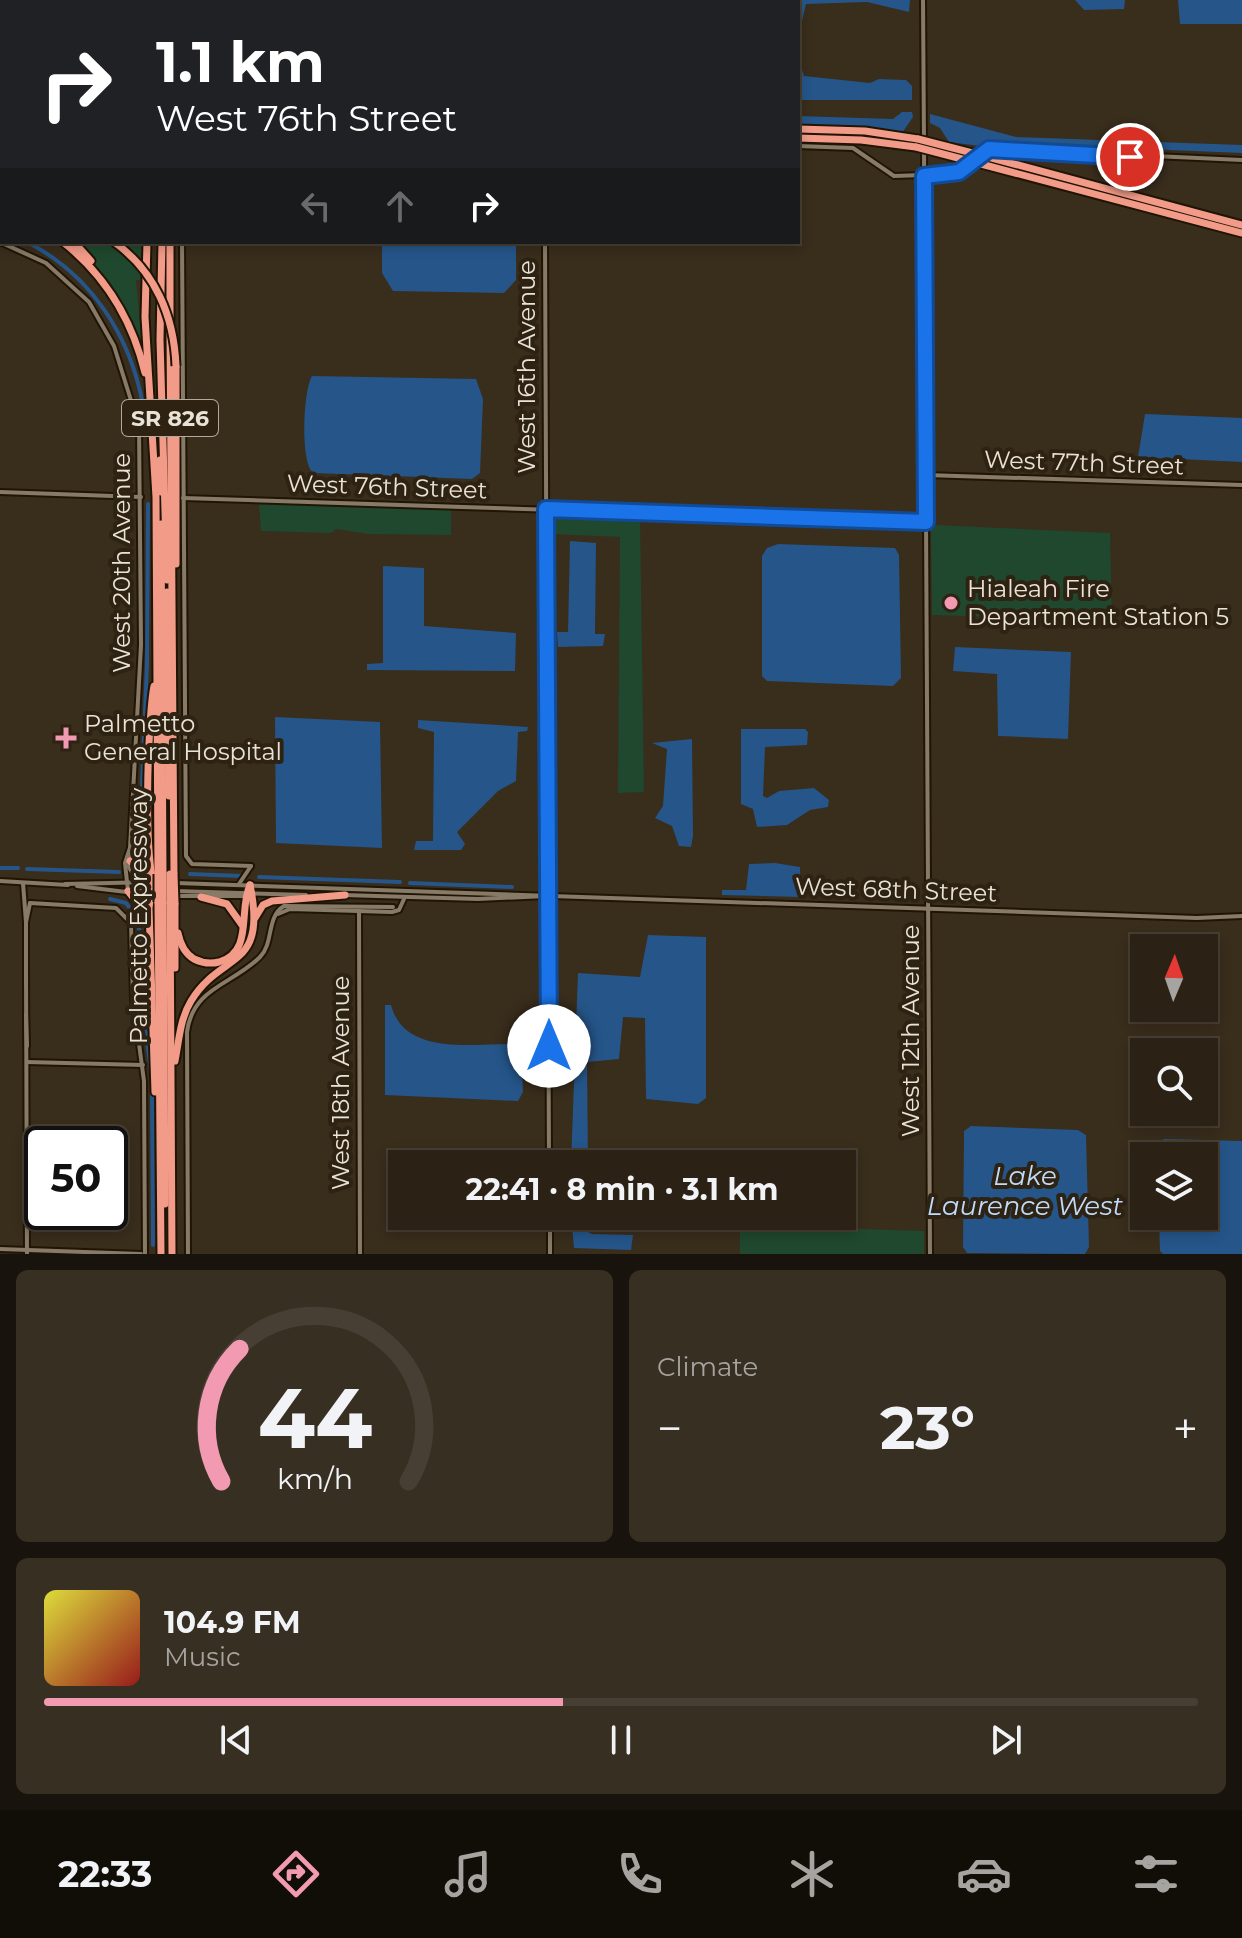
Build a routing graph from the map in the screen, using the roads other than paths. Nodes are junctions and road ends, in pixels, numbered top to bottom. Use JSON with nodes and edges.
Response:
{"nodes":[{"id":1,"x":923,"y":0,"type":"edge"},
{"id":2,"x":800,"y":129,"type":"edge"},
{"id":3,"x":800,"y":138,"type":"edge"},
{"id":4,"x":917,"y":143,"type":"junction"},
{"id":5,"x":800,"y":146,"type":"edge"},
{"id":6,"x":1242,"y":160,"type":"edge"},
{"id":7,"x":924,"y":176,"type":"junction"},
{"id":8,"x":1242,"y":225,"type":"edge"},
{"id":9,"x":1242,"y":233,"type":"edge"},
{"id":10,"x":5,"y":244,"type":"edge"},
{"id":11,"x":65,"y":244,"type":"edge"},
{"id":12,"x":76,"y":244,"type":"edge"},
{"id":13,"x":116,"y":244,"type":"edge"},
{"id":14,"x":148,"y":244,"type":"edge"},
{"id":15,"x":148,"y":244,"type":"edge"},
{"id":16,"x":160,"y":244,"type":"edge"},
{"id":17,"x":160,"y":244,"type":"edge"},
{"id":18,"x":170,"y":244,"type":"edge"},
{"id":19,"x":182,"y":244,"type":"edge"},
{"id":20,"x":545,"y":244,"type":"edge"},
{"id":21,"x":109,"y":289,"type":"junction"},
{"id":22,"x":150,"y":395,"type":"junction"},
{"id":23,"x":160,"y":471,"type":"junction"},
{"id":24,"x":926,"y":475,"type":"junction"},
{"id":25,"x":1242,"y":485,"type":"edge"},
{"id":26,"x":0,"y":492,"type":"edge"},
{"id":27,"x":141,"y":497,"type":"junction"},
{"id":28,"x":183,"y":498,"type":"junction"},
{"id":29,"x":546,"y":509,"type":"junction"},
{"id":30,"x":926,"y":522,"type":"junction"},
{"id":31,"x":172,"y":594,"type":"junction"},
{"id":32,"x":157,"y":672,"type":"junction"},
{"id":33,"x":130,"y":848,"type":"junction"},
{"id":34,"x":149,"y":851,"type":"junction"},
{"id":35,"x":130,"y":861,"type":"junction"},
{"id":36,"x":251,"y":866,"type":"junction"},
{"id":37,"x":149,"y":868,"type":"junction"},
{"id":38,"x":167,"y":876,"type":"junction"},
{"id":39,"x":0,"y":881,"type":"edge"},
{"id":40,"x":125,"y":881,"type":"junction"},
{"id":41,"x":138,"y":882,"type":"junction"},
{"id":42,"x":23,"y":883,"type":"junction"},
{"id":43,"x":65,"y":884,"type":"junction"},
{"id":44,"x":236,"y":885,"type":"junction"},
{"id":45,"x":250,"y":885,"type":"junction"},
{"id":46,"x":153,"y":889,"type":"junction"},
{"id":47,"x":128,"y":891,"type":"junction"},
{"id":48,"x":249,"y":895,"type":"junction"},
{"id":49,"x":345,"y":895,"type":"junction"},
{"id":50,"x":404,"y":895,"type":"junction"},
{"id":51,"x":548,"y":896,"type":"junction"},
{"id":52,"x":25,"y":897,"type":"junction"},
{"id":53,"x":201,"y":897,"type":"junction"},
{"id":54,"x":389,"y":897,"type":"junction"},
{"id":55,"x":167,"y":902,"type":"junction"},
{"id":56,"x":30,"y":903,"type":"junction"},
{"id":57,"x":365,"y":907,"type":"junction"},
{"id":58,"x":396,"y":908,"type":"junction"},
{"id":59,"x":928,"y":909,"type":"junction"},
{"id":60,"x":359,"y":911,"type":"junction"},
{"id":61,"x":276,"y":915,"type":"junction"},
{"id":62,"x":1242,"y":916,"type":"edge"},
{"id":63,"x":149,"y":921,"type":"junction"},
{"id":64,"x":26,"y":922,"type":"junction"},
{"id":65,"x":248,"y":928,"type":"junction"},
{"id":66,"x":175,"y":1061,"type":"junction"},
{"id":67,"x":27,"y":1062,"type":"junction"},
{"id":68,"x":143,"y":1065,"type":"junction"},
{"id":69,"x":160,"y":1126,"type":"junction"},
{"id":70,"x":549,"y":1150,"type":"edge"},
{"id":71,"x":550,"y":1230,"type":"edge"},
{"id":72,"x":169,"y":1250,"type":"edge"},
{"id":73,"x":0,"y":1252,"type":"edge"},
{"id":74,"x":27,"y":1252,"type":"edge"},
{"id":75,"x":143,"y":1254,"type":"edge"},
{"id":76,"x":188,"y":1254,"type":"edge"},
{"id":77,"x":360,"y":1254,"type":"edge"},
{"id":78,"x":550,"y":1254,"type":"edge"},
{"id":79,"x":930,"y":1254,"type":"edge"}],
"edges":[{"from":1,"to":7,"type":"street","name":"West 12th Avenue"},
{"from":2,"to":4,"type":"highway"},
{"from":3,"to":4,"type":"highway"},
{"from":4,"to":8,"type":"highway","bridge":true},
{"from":4,"to":9,"type":"highway","bridge":true},
{"from":5,"to":7,"type":"street"},
{"from":6,"to":7,"type":"street"},
{"from":7,"to":24,"type":"street","name":"West 12th Avenue"},
{"from":10,"to":27,"type":"street","name":"West 20th Avenue"},
{"from":11,"to":21,"type":"highway"},
{"from":12,"to":21,"type":"highway"},
{"from":13,"to":31,"type":"highway","bridge":true},
{"from":14,"to":22,"type":"highway","name":"Palmetto Expressway","number":"SR 826"},
{"from":15,"to":23,"type":"highway"},
{"from":16,"to":23,"type":"highway"},
{"from":17,"to":38,"type":"highway"},
{"from":18,"to":31,"type":"highway","name":"Palmetto Expressway","number":"SR 826"},
{"from":19,"to":28,"type":"street"},
{"from":20,"to":29,"type":"street","name":"West 16th Avenue"},
{"from":21,"to":22,"type":"highway"},
{"from":22,"to":32,"type":"highway","name":"Palmetto Expressway","number":"SR 826"},
{"from":23,"to":38,"type":"highway"},
{"from":24,"to":25,"type":"street","name":"West 77th Street"},
{"from":24,"to":30,"type":"street","name":"West 12th Avenue"},
{"from":26,"to":27,"type":"street"},
{"from":27,"to":33,"type":"street","name":"West 20th Avenue"},
{"from":28,"to":29,"type":"street","name":"West 76th Street"},
{"from":28,"to":36,"type":"street"},
{"from":29,"to":30,"type":"street","name":"West 76th Street"},
{"from":29,"to":51,"type":"street","name":"West 16th Avenue"},
{"from":30,"to":59,"type":"street","name":"West 12th Avenue"},
{"from":31,"to":38,"type":"highway","name":"Palmetto Expressway","number":"SR 826"},
{"from":32,"to":34,"type":"highway"},
{"from":32,"to":38,"type":"highway","name":"Palmetto Expressway","number":"SR 826"},
{"from":33,"to":35,"type":"street","name":"West 20th Avenue"},
{"from":33,"to":40,"type":"street","name":"West 20th Avenue"},
{"from":34,"to":35,"type":"highway"},
{"from":34,"to":37,"type":"highway"},
{"from":35,"to":41,"type":"street","name":"West 20th Avenue"},
{"from":36,"to":44,"type":"street"},
{"from":36,"to":45,"type":"street"},
{"from":37,"to":41,"type":"highway"},
{"from":37,"to":46,"type":"highway"},
{"from":38,"to":44,"type":"street","name":"West 68th Street"},
{"from":38,"to":46,"type":"highway"},
{"from":38,"to":55,"type":"highway","name":"Palmetto Expressway","number":"SR 826","bridge":true},
{"from":38,"to":55,"type":"highway","name":"Palmetto Expressway","number":"SR 826","bridge":true},
{"from":39,"to":42,"type":"street","name":"West 68th Street"},
{"from":40,"to":41,"type":"street","name":"West 68th Street"},
{"from":40,"to":43,"type":"street","name":"West 68th Street"},
{"from":40,"to":47,"type":"street","name":"West 20th Avenue"},
{"from":41,"to":46,"type":"street","name":"West 68th Street"},
{"from":42,"to":43,"type":"street","name":"West 68th Street"},
{"from":42,"to":52,"type":"street"},
{"from":43,"to":47,"type":"street","name":"West 68th Street"},
{"from":44,"to":45,"type":"street","name":"West 68th Street"},
{"from":45,"to":48,"type":"highway"},
{"from":45,"to":50,"type":"street","name":"West 68th Street"},
{"from":46,"to":47,"type":"street","name":"West 68th Street"},
{"from":46,"to":48,"type":"street","name":"West 68th Street"},
{"from":46,"to":53,"type":"street","name":"West 68th Street"},
{"from":46,"to":63,"type":"highway"},
{"from":47,"to":63,"type":"highway"},
{"from":48,"to":49,"type":"street","name":"West 68th Street"},
{"from":48,"to":53,"type":"street","name":"West 68th Street"},
{"from":48,"to":65,"type":"highway"},
{"from":49,"to":54,"type":"street","name":"West 68th Street"},
{"from":49,"to":65,"type":"highway"},
{"from":50,"to":51,"type":"street","name":"West 68th Street"},
{"from":50,"to":54,"type":"street","name":"West 68th Street"},
{"from":50,"to":58,"type":"street"},
{"from":51,"to":59,"type":"street","name":"West 68th Street"},
{"from":51,"to":70,"type":"street","name":"West 16th Avenue"},
{"from":52,"to":56,"type":"street"},
{"from":52,"to":64,"type":"street"},
{"from":53,"to":65,"type":"highway"},
{"from":54,"to":58,"type":"street"},
{"from":55,"to":65,"type":"highway"},
{"from":55,"to":66,"type":"highway","name":"Palmetto Expressway","number":"SR 826"},
{"from":55,"to":69,"type":"highway","name":"Palmetto Expressway","number":"SR 826"},
{"from":55,"to":72,"type":"highway"},
{"from":56,"to":64,"type":"street"},
{"from":56,"to":68,"type":"street"},
{"from":57,"to":58,"type":"street"},
{"from":57,"to":60,"type":"street"},
{"from":57,"to":61,"type":"street"},
{"from":58,"to":60,"type":"street"},
{"from":59,"to":62,"type":"street","name":"West 68th Street"},
{"from":59,"to":79,"type":"street","name":"West 12th Avenue"},
{"from":60,"to":61,"type":"street"},
{"from":60,"to":77,"type":"street","name":"West 18th Avenue"},
{"from":61,"to":76,"type":"street"},
{"from":63,"to":69,"type":"highway"},
{"from":64,"to":67,"type":"street"},
{"from":65,"to":66,"type":"highway"},
{"from":66,"to":72,"type":"highway","name":"Palmetto Expressway","number":"SR 826"},
{"from":67,"to":68,"type":"street"},
{"from":67,"to":74,"type":"street"},
{"from":68,"to":75,"type":"street"},
{"from":69,"to":72,"type":"highway","name":"Palmetto Expressway","number":"SR 826"},
{"from":71,"to":78,"type":"street"},
{"from":73,"to":74,"type":"street"},
{"from":74,"to":75,"type":"street"}]}
